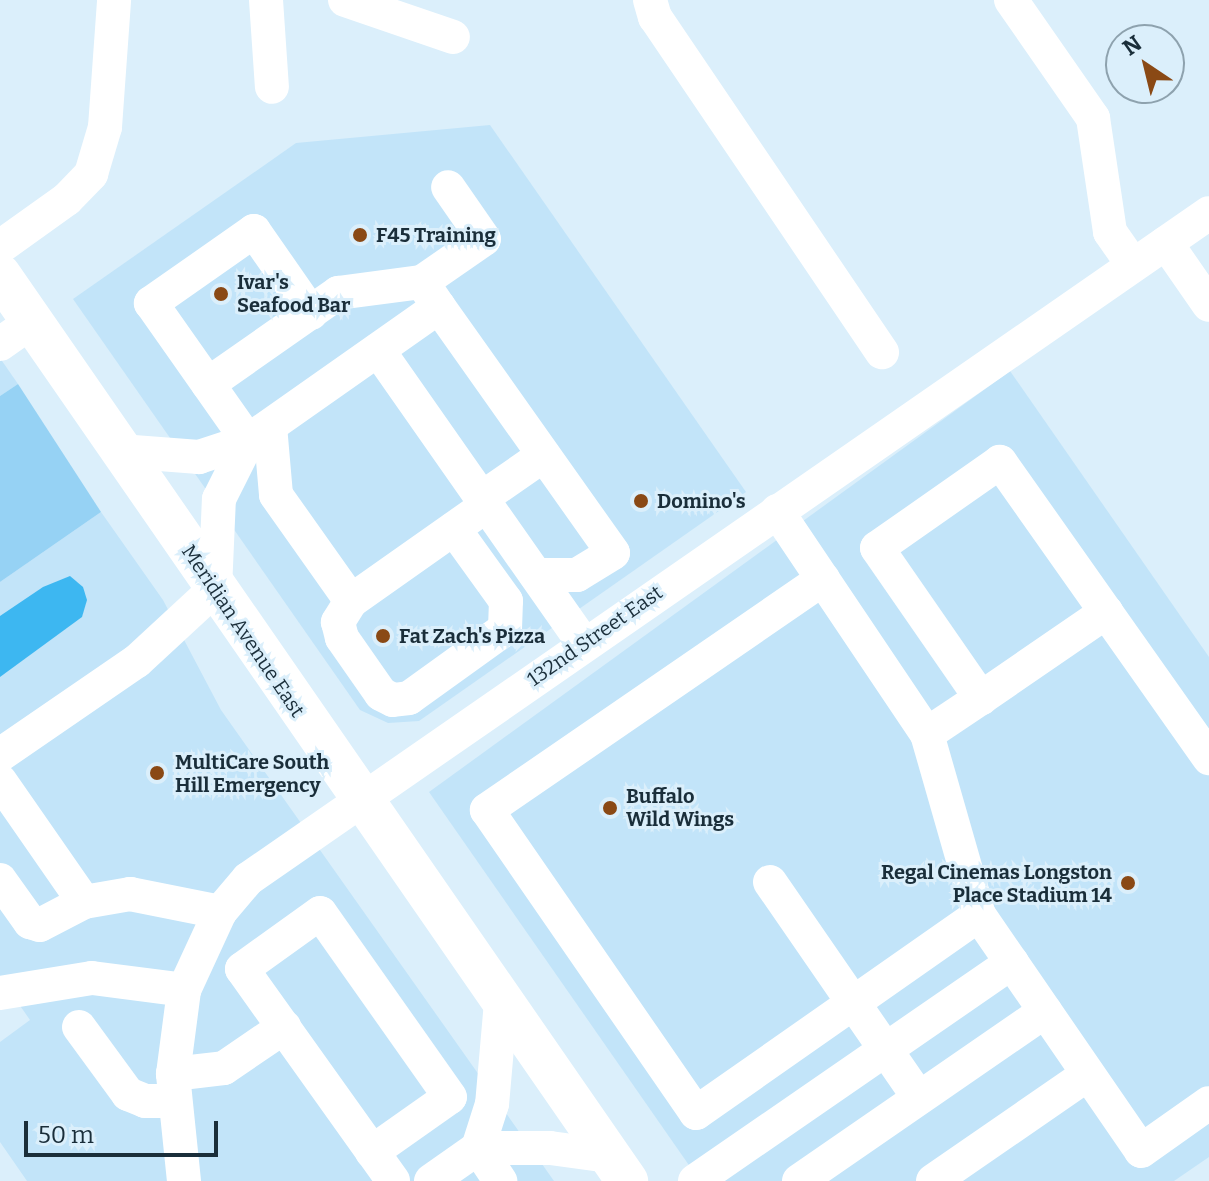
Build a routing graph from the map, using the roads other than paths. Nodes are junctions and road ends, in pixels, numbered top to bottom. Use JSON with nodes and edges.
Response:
{"nodes":[{"id":1,"x":114,"y":0,"type":"edge"},
{"id":2,"x":266,"y":0,"type":"edge"},
{"id":3,"x":345,"y":0,"type":"edge"},
{"id":4,"x":650,"y":0,"type":"edge"},
{"id":5,"x":1011,"y":0,"type":"edge"},
{"id":6,"x":453,"y":37,"type":"dead end"},
{"id":7,"x":272,"y":87,"type":"dead end"},
{"id":8,"x":448,"y":187,"type":"dead end"},
{"id":9,"x":1209,"y":213,"type":"edge"},
{"id":10,"x":1166,"y":243,"type":"junction"},
{"id":11,"x":0,"y":247,"type":"edge"},
{"id":12,"x":1133,"y":265,"type":"junction"},
{"id":13,"x":0,"y":275,"type":"edge"},
{"id":14,"x":431,"y":294,"type":"junction"},
{"id":15,"x":1209,"y":305,"type":"edge"},
{"id":16,"x":311,"y":313,"type":"junction"},
{"id":17,"x":16,"y":333,"type":"edge"},
{"id":18,"x":378,"y":350,"type":"junction"},
{"id":19,"x":882,"y":352,"type":"dead end"},
{"id":20,"x":208,"y":384,"type":"junction"},
{"id":21,"x":259,"y":434,"type":"junction"},
{"id":22,"x":120,"y":451,"type":"junction"},
{"id":23,"x":544,"y":455,"type":"junction"},
{"id":24,"x":484,"y":502,"type":"junction"},
{"id":25,"x":777,"y":511,"type":"junction"},
{"id":26,"x":454,"y":529,"type":"junction"},
{"id":27,"x":536,"y":575,"type":"junction"},
{"id":28,"x":823,"y":579,"type":"junction"},
{"id":29,"x":215,"y":589,"type":"junction"},
{"id":30,"x":351,"y":601,"type":"junction"},
{"id":31,"x":1106,"y":612,"type":"junction"},
{"id":32,"x":584,"y":644,"type":"junction"},
{"id":33,"x":981,"y":698,"type":"junction"},
{"id":34,"x":927,"y":734,"type":"junction"},
{"id":35,"x":0,"y":755,"type":"edge"},
{"id":36,"x":1209,"y":758,"type":"edge"},
{"id":37,"x":0,"y":781,"type":"edge"},
{"id":38,"x":359,"y":799,"type":"junction"},
{"id":39,"x":0,"y":880,"type":"edge"},
{"id":40,"x":770,"y":882,"type":"dead end"},
{"id":41,"x":84,"y":902,"type":"junction"},
{"id":42,"x":220,"y":912,"type":"junction"},
{"id":43,"x":979,"y":915,"type":"junction"},
{"id":44,"x":1012,"y":962,"type":"junction"},
{"id":45,"x":184,"y":990,"type":"junction"},
{"id":46,"x":0,"y":993,"type":"edge"},
{"id":47,"x":501,"y":1002,"type":"junction"},
{"id":48,"x":854,"y":1003,"type":"junction"},
{"id":49,"x":1045,"y":1011,"type":"junction"},
{"id":50,"x":79,"y":1027,"type":"dead end"},
{"id":51,"x":284,"y":1027,"type":"junction"},
{"id":52,"x":885,"y":1049,"type":"junction"},
{"id":53,"x":1088,"y":1074,"type":"junction"},
{"id":54,"x":173,"y":1087,"type":"junction"},
{"id":55,"x":919,"y":1098,"type":"junction"},
{"id":56,"x":1209,"y":1103,"type":"edge"},
{"id":57,"x":478,"y":1148,"type":"junction"},
{"id":58,"x":372,"y":1152,"type":"junction"},
{"id":59,"x":618,"y":1169,"type":"edge"},
{"id":60,"x":184,"y":1181,"type":"edge"},
{"id":61,"x":393,"y":1181,"type":"edge"},
{"id":62,"x":431,"y":1181,"type":"edge"},
{"id":63,"x":500,"y":1181,"type":"edge"},
{"id":64,"x":695,"y":1181,"type":"edge"},
{"id":65,"x":799,"y":1181,"type":"edge"},
{"id":66,"x":933,"y":1181,"type":"edge"}],
"edges":[{"from":1,"to":11,"type":"street"},
{"from":2,"to":7,"type":"street"},
{"from":3,"to":6,"type":"street"},
{"from":4,"to":19,"type":"street"},
{"from":5,"to":12,"type":"street"},
{"from":8,"to":14,"type":"street"},
{"from":9,"to":10,"type":"street","name":"132nd Street East"},
{"from":10,"to":12,"type":"street","name":"132nd Street East"},
{"from":10,"to":15,"type":"street"},
{"from":12,"to":25,"type":"street","name":"132nd Street East"},
{"from":13,"to":17,"type":"main road","name":"Meridian Avenue East"},
{"from":14,"to":16,"type":"street"},
{"from":14,"to":18,"type":"street"},
{"from":14,"to":23,"type":"street"},
{"from":16,"to":20,"type":"street"},
{"from":16,"to":20,"type":"street"},
{"from":17,"to":22,"type":"main road","name":"Meridian Avenue East"},
{"from":18,"to":21,"type":"street"},
{"from":18,"to":24,"type":"street"},
{"from":20,"to":21,"type":"street"},
{"from":21,"to":22,"type":"street"},
{"from":21,"to":29,"type":"street"},
{"from":21,"to":30,"type":"street"},
{"from":22,"to":29,"type":"main road","name":"Meridian Avenue East"},
{"from":23,"to":24,"type":"street"},
{"from":23,"to":27,"type":"street"},
{"from":24,"to":26,"type":"street"},
{"from":24,"to":27,"type":"street"},
{"from":25,"to":28,"type":"street"},
{"from":25,"to":32,"type":"street","name":"132nd Street East"},
{"from":26,"to":30,"type":"street"},
{"from":26,"to":30,"type":"street"},
{"from":27,"to":32,"type":"street"},
{"from":28,"to":34,"type":"street"},
{"from":28,"to":48,"type":"street"},
{"from":29,"to":35,"type":"street"},
{"from":29,"to":38,"type":"main road","name":"Meridian Avenue East"},
{"from":31,"to":33,"type":"street"},
{"from":31,"to":33,"type":"street"},
{"from":31,"to":36,"type":"street"},
{"from":32,"to":38,"type":"street","name":"132nd Street East"},
{"from":33,"to":34,"type":"street"},
{"from":34,"to":43,"type":"street"},
{"from":37,"to":41,"type":"street"},
{"from":38,"to":42,"type":"street","name":"132nd Street East"},
{"from":38,"to":47,"type":"main road","name":"Meridian Avenue East"},
{"from":39,"to":41,"type":"street"},
{"from":40,"to":48,"type":"street"},
{"from":41,"to":42,"type":"street"},
{"from":42,"to":45,"type":"street","name":"132nd Street East"},
{"from":43,"to":44,"type":"street"},
{"from":43,"to":48,"type":"street"},
{"from":44,"to":49,"type":"street"},
{"from":44,"to":52,"type":"street"},
{"from":45,"to":46,"type":"street"},
{"from":45,"to":54,"type":"street","name":"132nd Street East"},
{"from":47,"to":57,"type":"street"},
{"from":47,"to":59,"type":"main road","name":"Meridian Avenue East"},
{"from":48,"to":52,"type":"street"},
{"from":49,"to":53,"type":"street"},
{"from":49,"to":55,"type":"street"},
{"from":50,"to":54,"type":"street"},
{"from":51,"to":54,"type":"street"},
{"from":51,"to":58,"type":"street"},
{"from":51,"to":58,"type":"street"},
{"from":52,"to":55,"type":"street"},
{"from":52,"to":64,"type":"street"},
{"from":53,"to":56,"type":"street"},
{"from":53,"to":66,"type":"street"},
{"from":54,"to":60,"type":"street","name":"132nd Street East"},
{"from":55,"to":65,"type":"street"},
{"from":57,"to":59,"type":"street"},
{"from":57,"to":62,"type":"street"},
{"from":57,"to":63,"type":"street"},
{"from":58,"to":61,"type":"street"}]}
